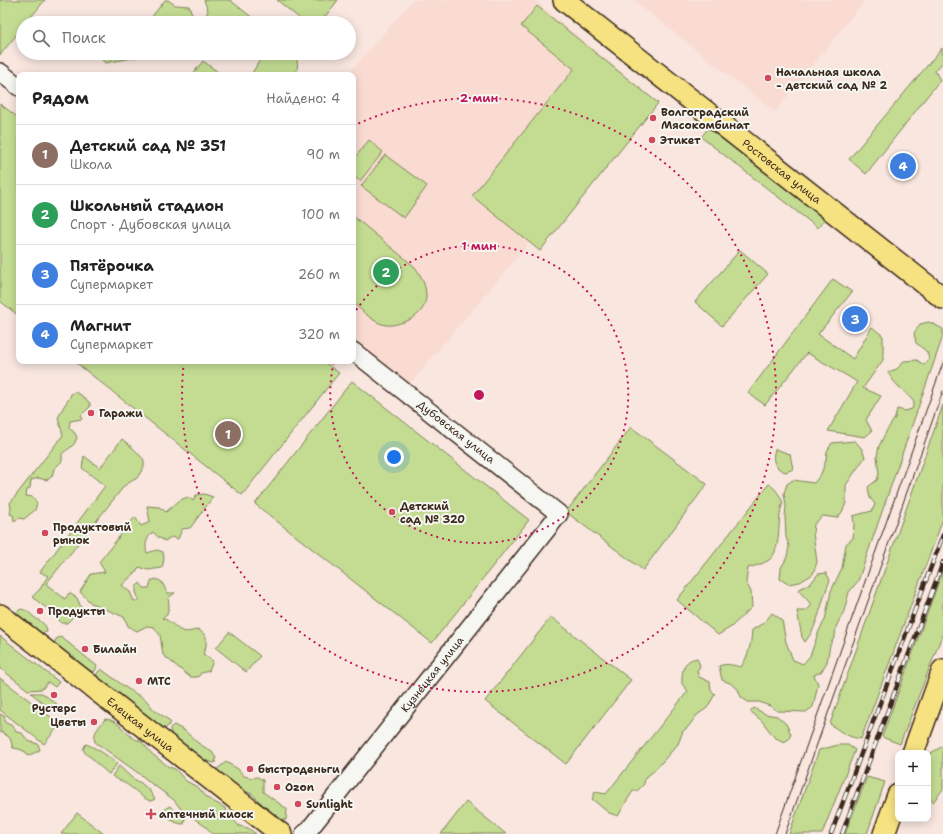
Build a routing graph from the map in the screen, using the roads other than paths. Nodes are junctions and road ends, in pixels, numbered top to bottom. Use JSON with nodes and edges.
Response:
{"nodes":[{"id":1,"x":564,"y":0,"type":"edge"},
{"id":2,"x":0,"y":72,"type":"edge"},
{"id":3,"x":16,"y":85,"type":"edge"},
{"id":4,"x":943,"y":298,"type":"edge"},
{"id":5,"x":356,"y":353,"type":"edge"},
{"id":6,"x":559,"y":514,"type":"joint"},
{"id":7,"x":0,"y":616,"type":"edge"},
{"id":8,"x":943,"y":670,"type":"edge"},
{"id":9,"x":914,"y":750,"type":"edge"},
{"id":10,"x":895,"y":803,"type":"edge"},
{"id":11,"x":281,"y":834,"type":"edge"},
{"id":12,"x":304,"y":834,"type":"edge"},
{"id":13,"x":884,"y":834,"type":"edge"}],
"edges":[{"from":1,"to":4,"type":"main road","name":"Ростовская улица"},
{"from":2,"to":3,"type":"street"},
{"from":5,"to":6,"type":"street","name":"Дубовская улица"},
{"from":6,"to":12,"type":"street","name":"Кузнецкая улица"},
{"from":7,"to":11,"type":"main road","name":"Елецкая улица"},
{"from":8,"to":9,"type":"main road"},
{"from":10,"to":13,"type":"main road"}]}
